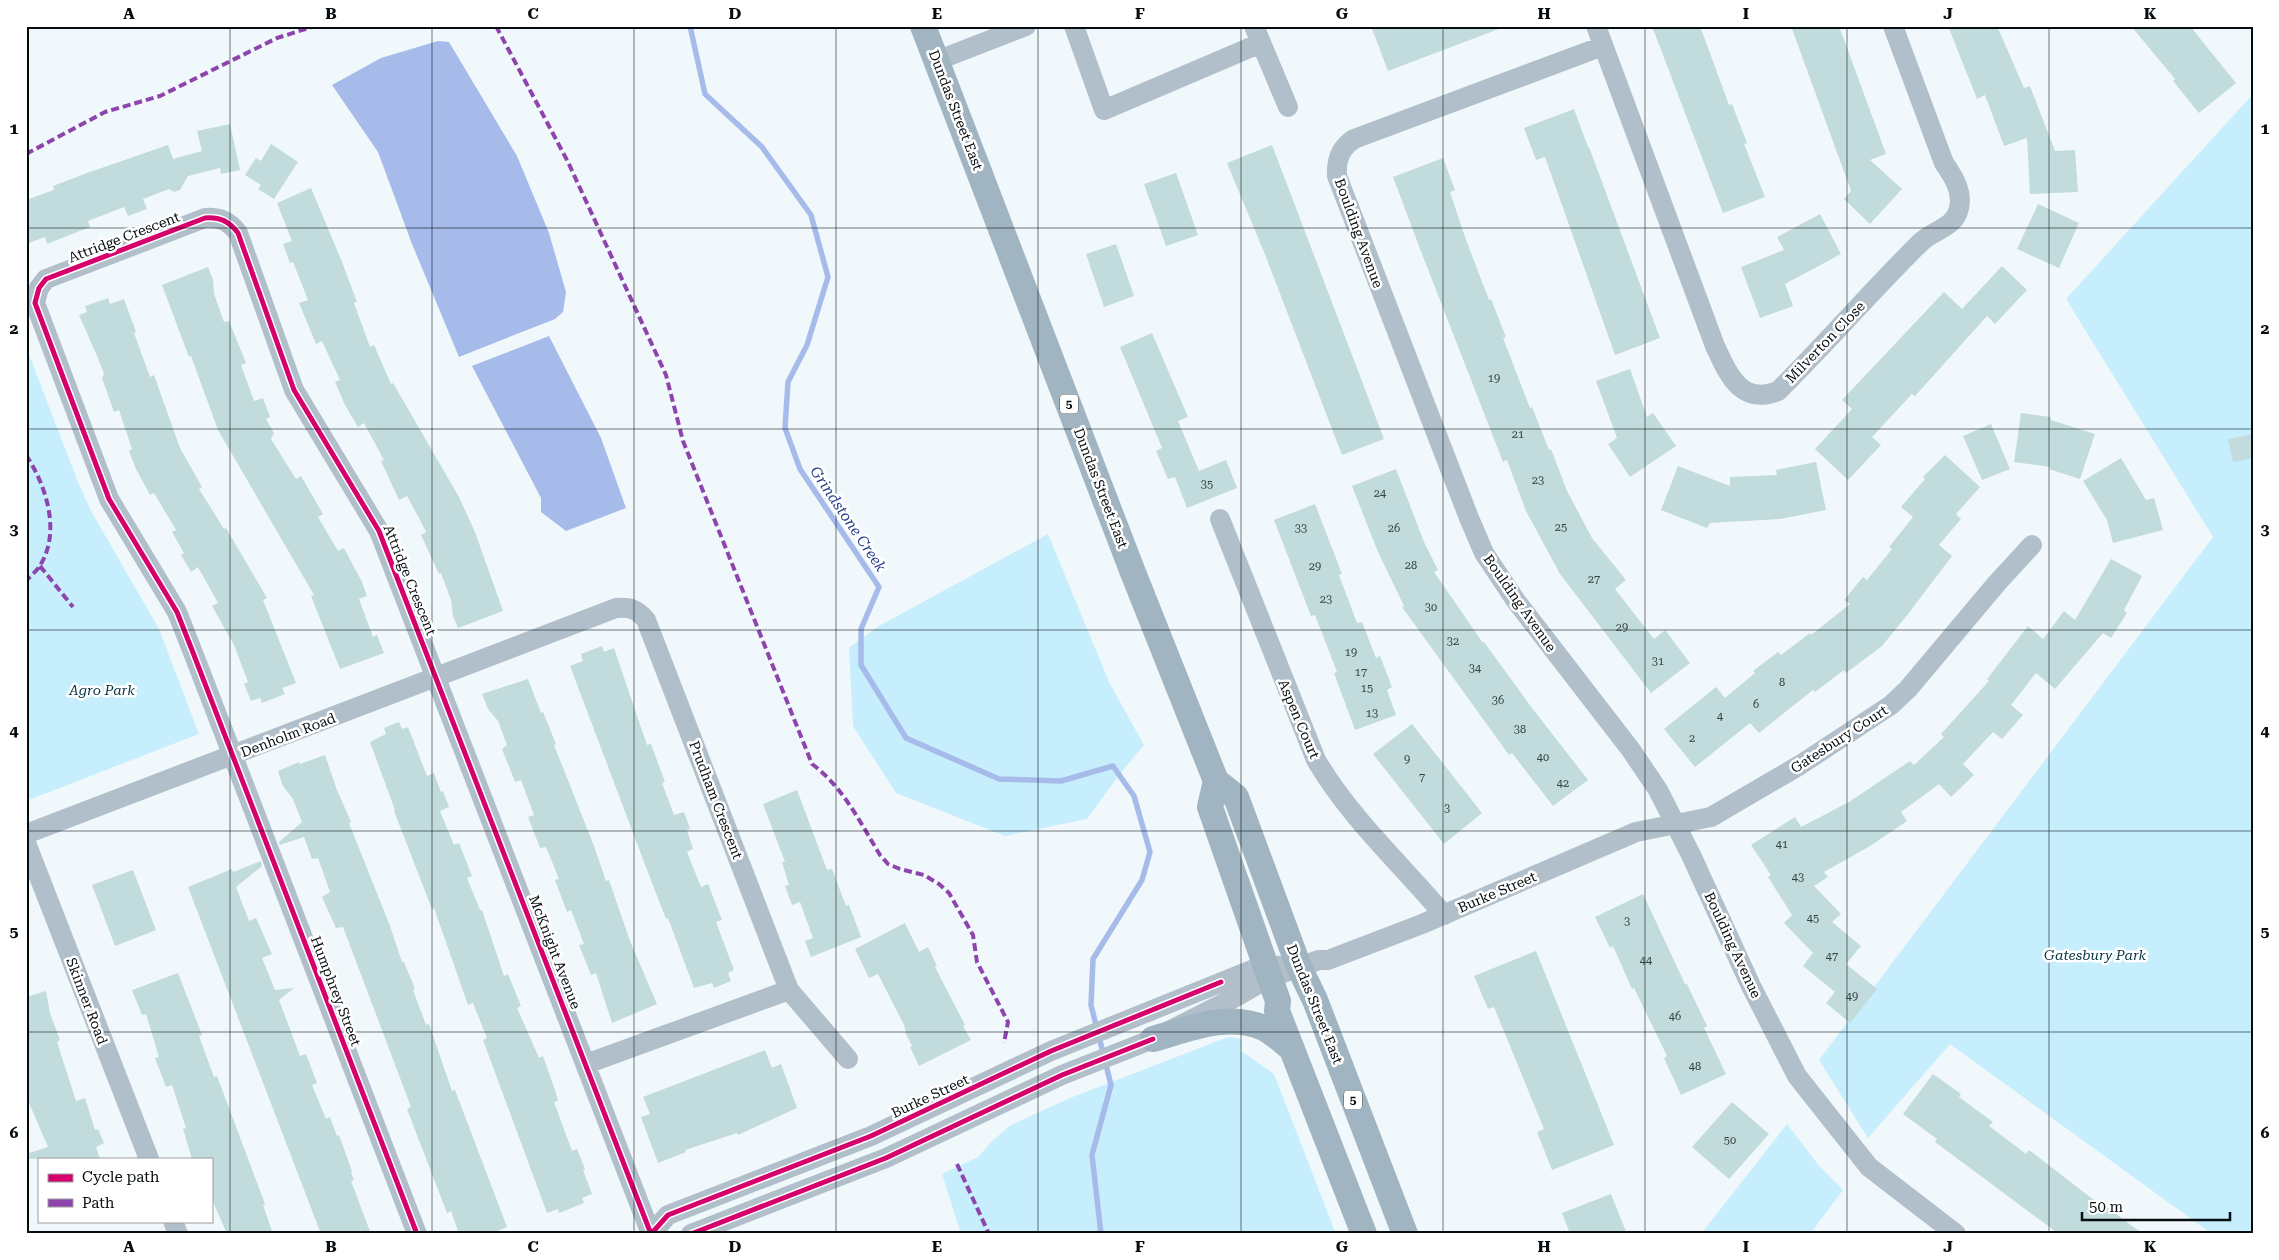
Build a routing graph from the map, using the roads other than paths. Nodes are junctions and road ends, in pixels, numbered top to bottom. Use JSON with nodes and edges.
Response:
{"nodes":[{"id":1,"x":923,"y":26,"type":"edge"},
{"id":2,"x":1026,"y":26,"type":"edge"},
{"id":3,"x":1074,"y":26,"type":"edge"},
{"id":4,"x":1596,"y":26,"type":"edge"},
{"id":5,"x":1893,"y":26,"type":"edge"},
{"id":6,"x":1258,"y":35,"type":"edge"},
{"id":7,"x":1604,"y":46,"type":"junction"},
{"id":8,"x":936,"y":61,"type":"junction"},
{"id":9,"x":1288,"y":107,"type":"dead end"},
{"id":10,"x":1220,"y":519,"type":"dead end"},
{"id":11,"x":2032,"y":545,"type":"dead end"},
{"id":12,"x":437,"y":678,"type":"junction"},
{"id":13,"x":234,"y":756,"type":"junction"},
{"id":14,"x":1216,"y":781,"type":"junction"},
{"id":15,"x":1676,"y":824,"type":"junction"},
{"id":16,"x":26,"y":834,"type":"edge"},
{"id":17,"x":26,"y":844,"type":"edge"},
{"id":18,"x":1444,"y":914,"type":"junction"},
{"id":19,"x":1309,"y":963,"type":"junction"},
{"id":20,"x":1267,"y":971,"type":"junction"},
{"id":21,"x":789,"y":990,"type":"junction"},
{"id":22,"x":1153,"y":1039,"type":"junction"},
{"id":23,"x":1292,"y":1049,"type":"junction"},
{"id":24,"x":848,"y":1060,"type":"dead end"},
{"id":25,"x":586,"y":1064,"type":"junction"},
{"id":26,"x":149,"y":1158,"type":"edge"},
{"id":27,"x":173,"y":1222,"type":"edge"},
{"id":28,"x":178,"y":1234,"type":"edge"},
{"id":29,"x":417,"y":1234,"type":"edge"},
{"id":30,"x":651,"y":1234,"type":"edge"},
{"id":31,"x":691,"y":1234,"type":"edge"},
{"id":32,"x":1364,"y":1234,"type":"edge"},
{"id":33,"x":1405,"y":1234,"type":"edge"},
{"id":34,"x":1956,"y":1234,"type":"edge"}],
"edges":[{"from":1,"to":8,"type":"main road","name":"Dundas Street East","number":"5"},
{"from":2,"to":8,"type":"street"},
{"from":3,"to":6,"type":"street"},
{"from":4,"to":7,"type":"street","name":"Milverton Close"},
{"from":5,"to":7,"type":"street","name":"Milverton Close"},
{"from":6,"to":9,"type":"street"},
{"from":7,"to":15,"type":"street","name":"Boulding Avenue"},
{"from":8,"to":14,"type":"main road","name":"Dundas Street East","number":"5"},
{"from":10,"to":18,"type":"street","name":"Aspen Court"},
{"from":11,"to":15,"type":"street","name":"Gatesbury Court"},
{"from":12,"to":13,"type":"street","name":"Denholm Road"},
{"from":12,"to":13,"type":"street","name":"Attridge Crescent"},
{"from":12,"to":21,"type":"street","name":"Prudham Crescent"},
{"from":12,"to":25,"type":"street","name":"McKnight Avenue"},
{"from":13,"to":16,"type":"street","name":"Denholm Road"},
{"from":13,"to":29,"type":"street","name":"Humphrey Street"},
{"from":14,"to":19,"type":"main road","name":"Dundas Street East","number":"5"},
{"from":14,"to":20,"type":"main road"},
{"from":15,"to":18,"type":"street","name":"Burke Street"},
{"from":15,"to":34,"type":"street","name":"Boulding Avenue"},
{"from":17,"to":26,"type":"street","name":"Skinner Road"},
{"from":18,"to":19,"type":"street","name":"Burke Street"},
{"from":19,"to":20,"type":"street","name":"Burke Street"},
{"from":19,"to":33,"type":"main road","name":"Dundas Street East","number":"5"},
{"from":20,"to":22,"type":"street"},
{"from":20,"to":23,"type":"main road"},
{"from":20,"to":30,"type":"street","name":"Burke Street"},
{"from":21,"to":24,"type":"street"},
{"from":21,"to":25,"type":"street"},
{"from":22,"to":23,"type":"main road"},
{"from":22,"to":31,"type":"street"},
{"from":23,"to":32,"type":"main road"},
{"from":25,"to":30,"type":"street","name":"McKnight Avenue"},
{"from":27,"to":28,"type":"street"}]}
